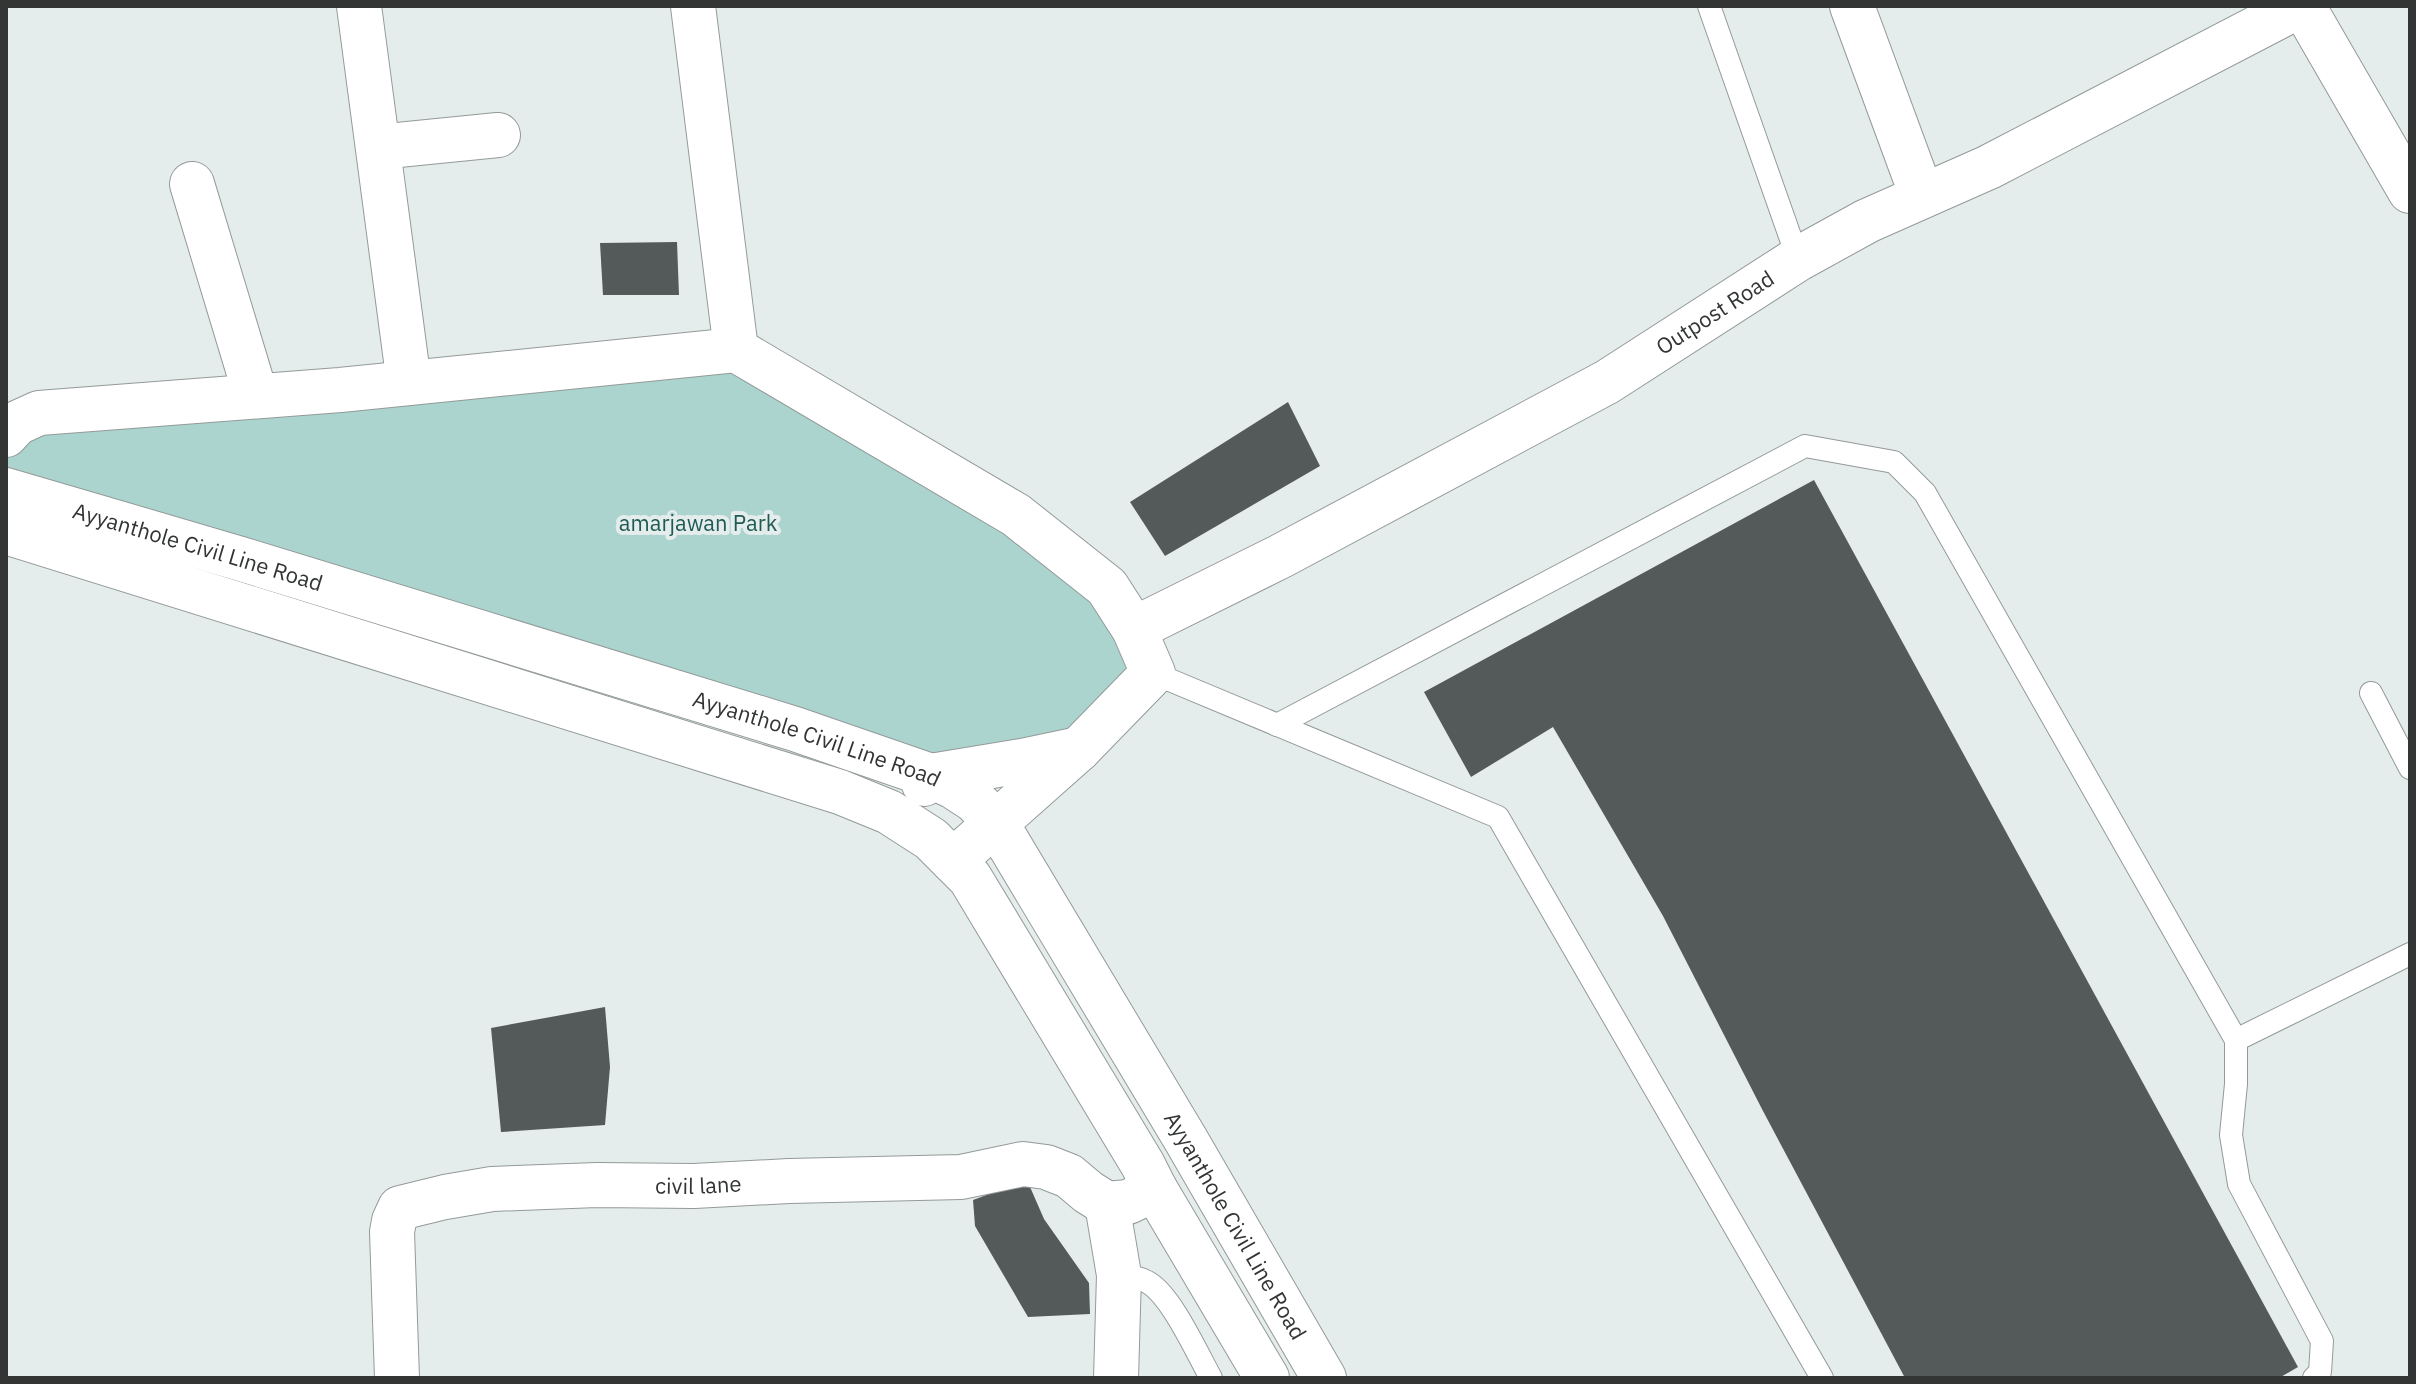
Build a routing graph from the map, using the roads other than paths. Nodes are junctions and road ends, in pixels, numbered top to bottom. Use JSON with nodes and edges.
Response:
{"nodes":[{"id":1,"x":359,"y":6,"type":"edge"},
{"id":2,"x":693,"y":6,"type":"edge"},
{"id":3,"x":1709,"y":6,"type":"edge"},
{"id":4,"x":1852,"y":6,"type":"edge"},
{"id":5,"x":2301,"y":6,"type":"edge"},
{"id":6,"x":498,"y":135,"type":"dead end"},
{"id":7,"x":378,"y":147,"type":"junction"},
{"id":8,"x":192,"y":184,"type":"dead end"},
{"id":9,"x":2409,"y":186,"type":"edge"},
{"id":10,"x":1922,"y":196,"type":"junction"},
{"id":11,"x":1798,"y":259,"type":"junction"},
{"id":12,"x":736,"y":350,"type":"junction"},
{"id":13,"x":409,"y":383,"type":"junction"},
{"id":14,"x":256,"y":396,"type":"junction"},
{"id":15,"x":6,"y":435,"type":"edge"},
{"id":16,"x":6,"y":490,"type":"edge"},
{"id":17,"x":6,"y":532,"type":"edge"},
{"id":18,"x":1134,"y":629,"type":"junction"},
{"id":19,"x":1153,"y":673,"type":"junction"},
{"id":20,"x":2371,"y":693,"type":"dead end"},
{"id":21,"x":1277,"y":725,"type":"junction"},
{"id":22,"x":1079,"y":749,"type":"junction"},
{"id":23,"x":2410,"y":768,"type":"edge"},
{"id":24,"x":931,"y":776,"type":"junction"},
{"id":25,"x":899,"y":819,"type":"junction"},
{"id":26,"x":995,"y":821,"type":"junction"},
{"id":27,"x":953,"y":861,"type":"junction"},
{"id":28,"x":2410,"y":954,"type":"edge"},
{"id":29,"x":2236,"y":1040,"type":"junction"},
{"id":30,"x":1186,"y":1140,"type":"junction"},
{"id":31,"x":1149,"y":1177,"type":"junction"},
{"id":32,"x":1107,"y":1204,"type":"junction"},
{"id":33,"x":1119,"y":1275,"type":"junction"},
{"id":34,"x":397,"y":1378,"type":"edge"},
{"id":35,"x":1116,"y":1378,"type":"edge"},
{"id":36,"x":1211,"y":1378,"type":"edge"},
{"id":37,"x":1267,"y":1378,"type":"edge"},
{"id":38,"x":1324,"y":1378,"type":"edge"},
{"id":39,"x":1822,"y":1378,"type":"edge"},
{"id":40,"x":2314,"y":1378,"type":"edge"}],
"edges":[{"from":1,"to":7,"type":"street"},
{"from":2,"to":12,"type":"street"},
{"from":3,"to":11,"type":"lane"},
{"from":4,"to":10,"type":"street"},
{"from":5,"to":9,"type":"street"},
{"from":5,"to":10,"type":"street","name":"Outpost Road"},
{"from":6,"to":7,"type":"street"},
{"from":7,"to":13,"type":"street"},
{"from":8,"to":14,"type":"street"},
{"from":10,"to":11,"type":"street","name":"Outpost Road"},
{"from":11,"to":18,"type":"street","name":"Outpost Road"},
{"from":12,"to":13,"type":"street"},
{"from":12,"to":18,"type":"street"},
{"from":13,"to":14,"type":"street"},
{"from":14,"to":15,"type":"street"},
{"from":16,"to":24,"type":"street","name":"Ayyanthole Civil Line Road"},
{"from":17,"to":25,"type":"street","name":"Ayyanthole Civil Line Road"},
{"from":18,"to":19,"type":"street"},
{"from":19,"to":21,"type":"lane"},
{"from":19,"to":22,"type":"street"},
{"from":20,"to":23,"type":"lane"},
{"from":21,"to":29,"type":"lane"},
{"from":21,"to":39,"type":"lane"},
{"from":22,"to":24,"type":"street"},
{"from":22,"to":26,"type":"street"},
{"from":24,"to":25,"type":"street"},
{"from":24,"to":26,"type":"street","name":"Ayyanthole Civil Line Road"},
{"from":25,"to":27,"type":"street","name":"Ayyanthole Civil Line Road"},
{"from":26,"to":27,"type":"street"},
{"from":26,"to":30,"type":"street","name":"Ayyanthole Civil Line Road"},
{"from":27,"to":31,"type":"street","name":"Ayyanthole Civil Line Road"},
{"from":28,"to":29,"type":"lane"},
{"from":29,"to":40,"type":"lane"},
{"from":30,"to":31,"type":"street"},
{"from":30,"to":38,"type":"street","name":"Ayyanthole Civil Line Road"},
{"from":31,"to":32,"type":"street"},
{"from":31,"to":37,"type":"street","name":"Ayyanthole Civil Line Road"},
{"from":32,"to":33,"type":"street"},
{"from":32,"to":34,"type":"street","name":"civil lane"},
{"from":33,"to":35,"type":"street"},
{"from":33,"to":36,"type":"lane"}]}
